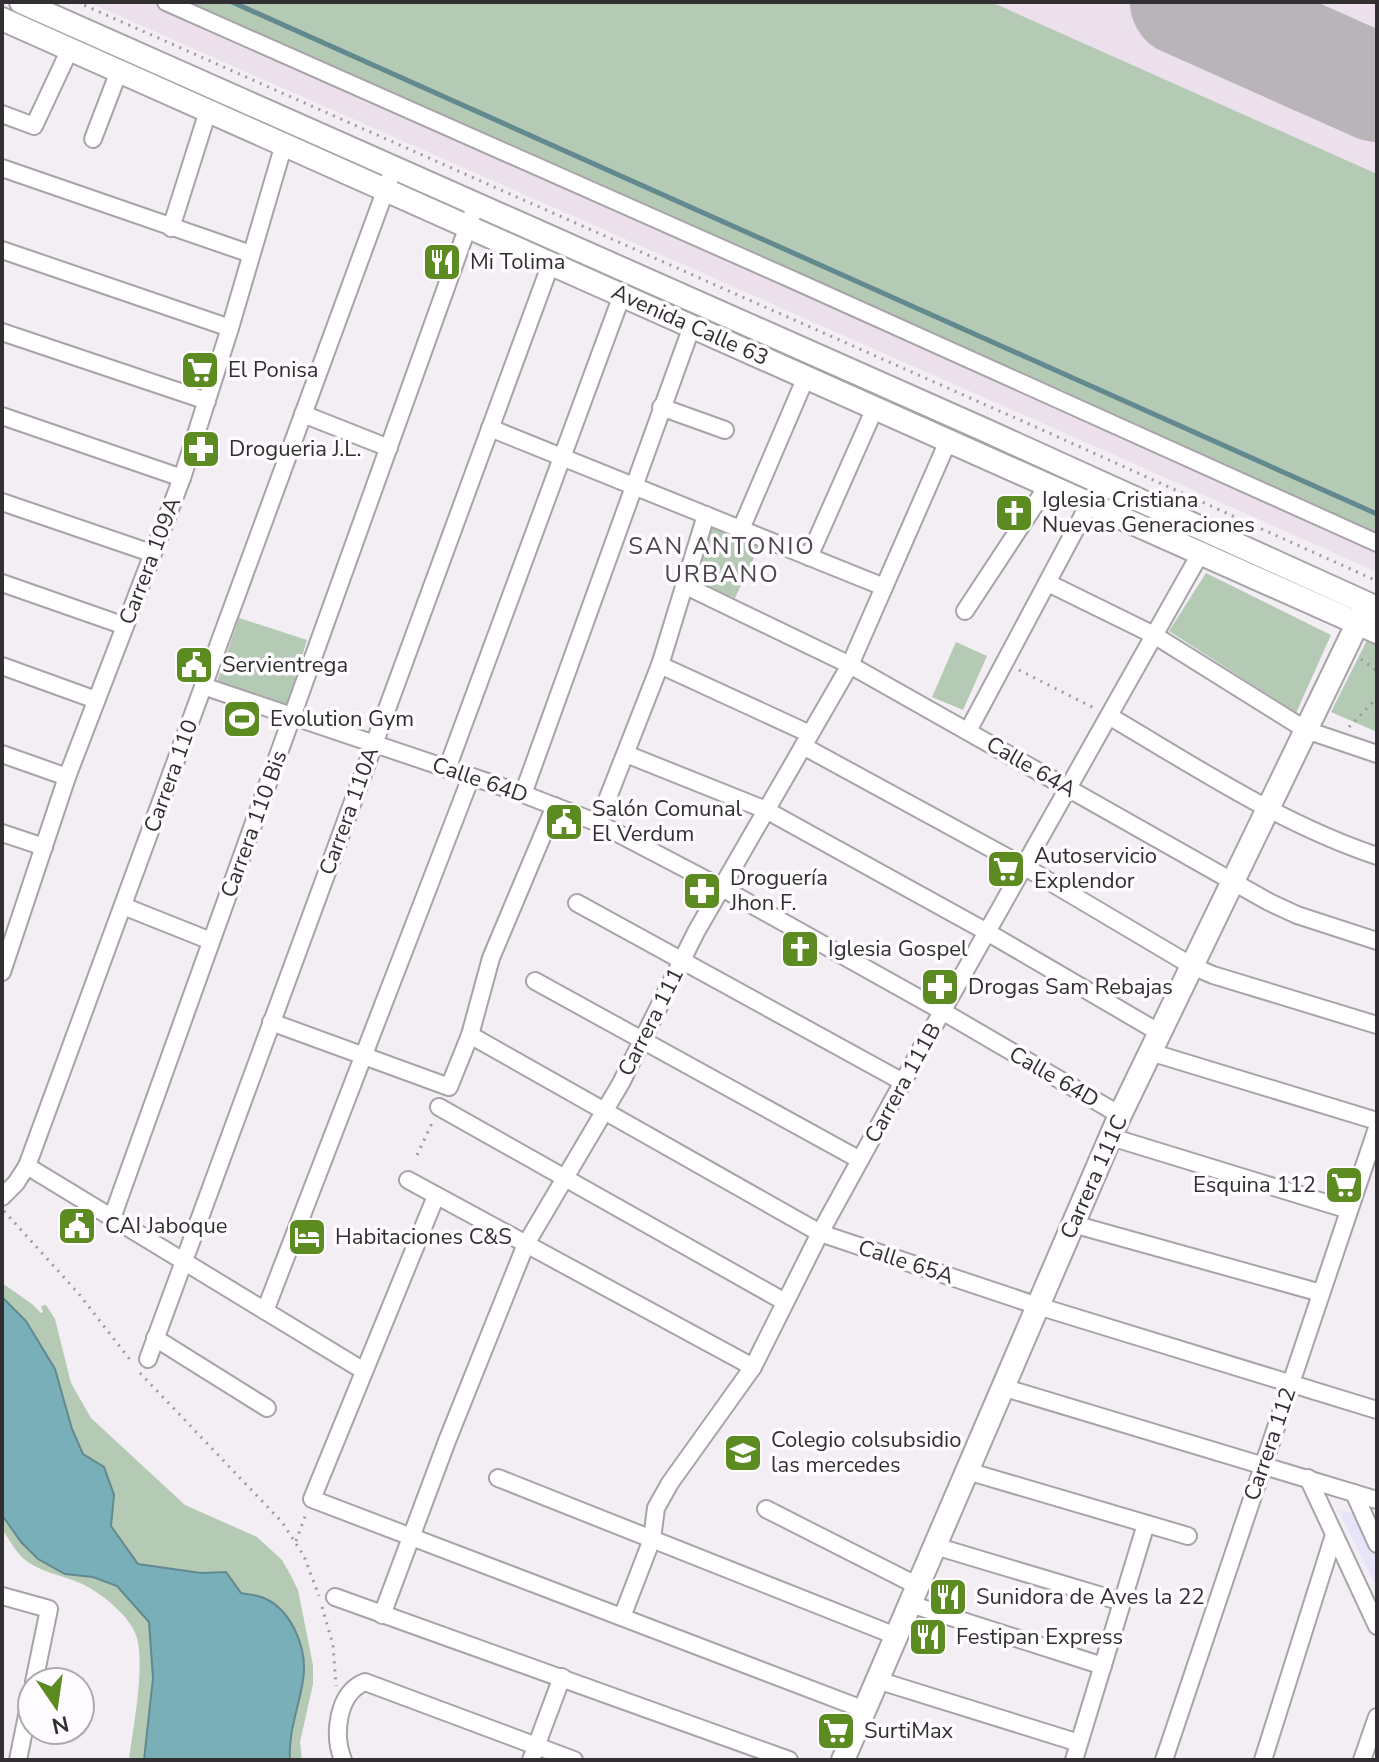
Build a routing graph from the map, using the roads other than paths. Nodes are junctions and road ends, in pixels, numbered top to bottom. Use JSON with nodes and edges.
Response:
{"nodes":[{"id":1,"x":21,"y":2,"type":"edge"},
{"id":2,"x":166,"y":2,"type":"edge"},
{"id":3,"x":2,"y":19,"type":"edge"},
{"id":4,"x":70,"y":49,"type":"junction"},
{"id":5,"x":119,"y":71,"type":"junction"},
{"id":6,"x":208,"y":111,"type":"junction"},
{"id":7,"x":2,"y":114,"type":"edge"},
{"id":8,"x":93,"y":139,"type":"dead end"},
{"id":9,"x":284,"y":144,"type":"junction"},
{"id":10,"x":394,"y":167,"type":"junction"},
{"id":11,"x":2,"y":168,"type":"edge"},
{"id":12,"x":385,"y":190,"type":"junction"},
{"id":13,"x":476,"y":204,"type":"junction"},
{"id":14,"x":468,"y":227,"type":"junction"},
{"id":15,"x":171,"y":228,"type":"junction"},
{"id":16,"x":2,"y":250,"type":"edge"},
{"id":17,"x":251,"y":254,"type":"junction"},
{"id":18,"x":551,"y":263,"type":"junction"},
{"id":19,"x":622,"y":295,"type":"junction"},
{"id":20,"x":692,"y":326,"type":"junction"},
{"id":21,"x":230,"y":328,"type":"junction"},
{"id":22,"x":2,"y":332,"type":"edge"},
{"id":23,"x":806,"y":377,"type":"junction"},
{"id":24,"x":207,"y":401,"type":"junction"},
{"id":25,"x":661,"y":407,"type":"junction"},
{"id":26,"x":875,"y":408,"type":"junction"},
{"id":27,"x":303,"y":414,"type":"junction"},
{"id":28,"x":2,"y":416,"type":"edge"},
{"id":29,"x":490,"y":428,"type":"junction"},
{"id":30,"x":725,"y":430,"type":"dead end"},
{"id":31,"x":948,"y":441,"type":"junction"},
{"id":32,"x":389,"y":448,"type":"junction"},
{"id":33,"x":563,"y":457,"type":"junction"},
{"id":34,"x":182,"y":478,"type":"junction"},
{"id":35,"x":1048,"y":485,"type":"junction"},
{"id":36,"x":635,"y":486,"type":"junction"},
{"id":37,"x":2,"y":502,"type":"edge"},
{"id":38,"x":1089,"y":504,"type":"junction"},
{"id":39,"x":706,"y":515,"type":"junction"},
{"id":40,"x":741,"y":529,"type":"junction"},
{"id":41,"x":1377,"y":543,"type":"edge"},
{"id":42,"x":151,"y":553,"type":"junction"},
{"id":43,"x":1200,"y":554,"type":"junction"},
{"id":44,"x":809,"y":557,"type":"junction"},
{"id":45,"x":2,"y":583,"type":"edge"},
{"id":46,"x":1048,"y":583,"type":"junction"},
{"id":47,"x":686,"y":586,"type":"junction"},
{"id":48,"x":884,"y":587,"type":"junction"},
{"id":49,"x":965,"y":611,"type":"dead end"},
{"id":50,"x":1370,"y":617,"type":"edge"},
{"id":51,"x":125,"y":626,"type":"junction"},
{"id":52,"x":1154,"y":635,"type":"junction"},
{"id":53,"x":660,"y":665,"type":"junction"},
{"id":54,"x":850,"y":665,"type":"junction"},
{"id":55,"x":2,"y":666,"type":"edge"},
{"id":56,"x":203,"y":686,"type":"junction"},
{"id":57,"x":96,"y":700,"type":"junction"},
{"id":58,"x":1109,"y":716,"type":"junction"},
{"id":59,"x":293,"y":717,"type":"junction"},
{"id":60,"x":1306,"y":730,"type":"junction"},
{"id":61,"x":968,"y":731,"type":"junction"},
{"id":62,"x":807,"y":740,"type":"junction"},
{"id":63,"x":374,"y":744,"type":"junction"},
{"id":64,"x":2,"y":754,"type":"edge"},
{"id":65,"x":626,"y":754,"type":"junction"},
{"id":66,"x":1377,"y":754,"type":"edge"},
{"id":67,"x":447,"y":769,"type":"junction"},
{"id":68,"x":67,"y":777,"type":"junction"},
{"id":69,"x":471,"y":777,"type":"junction"},
{"id":70,"x":1069,"y":788,"type":"junction"},
{"id":71,"x":523,"y":794,"type":"junction"},
{"id":72,"x":555,"y":806,"type":"junction"},
{"id":73,"x":1268,"y":809,"type":"junction"},
{"id":74,"x":766,"y":810,"type":"junction"},
{"id":75,"x":598,"y":823,"type":"junction"},
{"id":76,"x":2,"y":833,"type":"edge"},
{"id":77,"x":44,"y":847,"type":"junction"},
{"id":78,"x":1377,"y":856,"type":"edge"},
{"id":79,"x":1025,"y":867,"type":"junction"},
{"id":80,"x":1232,"y":883,"type":"junction"},
{"id":81,"x":722,"y":888,"type":"junction"},
{"id":82,"x":577,"y":903,"type":"dead end"},
{"id":83,"x":123,"y":906,"type":"junction"},
{"id":84,"x":10,"y":924,"type":"edge"},
{"id":85,"x":987,"y":932,"type":"junction"},
{"id":86,"x":211,"y":941,"type":"junction"},
{"id":87,"x":1377,"y":941,"type":"edge"},
{"id":88,"x":683,"y":960,"type":"junction"},
{"id":89,"x":1192,"y":966,"type":"junction"},
{"id":90,"x":2,"y":972,"type":"edge"},
{"id":91,"x":535,"y":981,"type":"dead end"},
{"id":92,"x":942,"y":1011,"type":"junction"},
{"id":93,"x":271,"y":1022,"type":"junction"},
{"id":94,"x":1377,"y":1025,"type":"edge"},
{"id":95,"x":470,"y":1035,"type":"junction"},
{"id":96,"x":642,"y":1041,"type":"junction"},
{"id":97,"x":1155,"y":1043,"type":"junction"},
{"id":98,"x":363,"y":1056,"type":"junction"},
{"id":99,"x":903,"y":1082,"type":"junction"},
{"id":100,"x":439,"y":1107,"type":"dead end"},
{"id":101,"x":604,"y":1112,"type":"junction"},
{"id":102,"x":1120,"y":1115,"type":"junction"},
{"id":103,"x":1377,"y":1121,"type":"edge"},
{"id":104,"x":1377,"y":1128,"type":"edge"},
{"id":105,"x":1111,"y":1137,"type":"junction"},
{"id":106,"x":860,"y":1160,"type":"junction"},
{"id":107,"x":27,"y":1166,"type":"junction"},
{"id":108,"x":565,"y":1178,"type":"junction"},
{"id":109,"x":408,"y":1180,"type":"dead end"},
{"id":110,"x":436,"y":1196,"type":"junction"},
{"id":111,"x":2,"y":1197,"type":"edge"},
{"id":112,"x":1349,"y":1210,"type":"junction"},
{"id":113,"x":112,"y":1218,"type":"junction"},
{"id":114,"x":1073,"y":1224,"type":"junction"},
{"id":115,"x":820,"y":1233,"type":"junction"},
{"id":116,"x":526,"y":1244,"type":"junction"},
{"id":117,"x":183,"y":1261,"type":"junction"},
{"id":118,"x":1321,"y":1293,"type":"junction"},
{"id":119,"x":785,"y":1302,"type":"junction"},
{"id":120,"x":1038,"y":1306,"type":"junction"},
{"id":121,"x":265,"y":1311,"type":"junction"},
{"id":122,"x":155,"y":1338,"type":"junction"},
{"id":123,"x":148,"y":1359,"type":"dead end"},
{"id":124,"x":753,"y":1367,"type":"junction"},
{"id":125,"x":364,"y":1371,"type":"junction"},
{"id":126,"x":1291,"y":1383,"type":"junction"},
{"id":127,"x":1002,"y":1387,"type":"junction"},
{"id":128,"x":267,"y":1408,"type":"dead end"},
{"id":129,"x":1377,"y":1410,"type":"edge"},
{"id":130,"x":1263,"y":1466,"type":"junction"},
{"id":131,"x":967,"y":1471,"type":"junction"},
{"id":132,"x":498,"y":1478,"type":"dead end"},
{"id":133,"x":1308,"y":1478,"type":"junction"},
{"id":134,"x":1354,"y":1493,"type":"junction"},
{"id":135,"x":1377,"y":1500,"type":"edge"},
{"id":136,"x":766,"y":1509,"type":"dead end"},
{"id":137,"x":1146,"y":1524,"type":"junction"},
{"id":138,"x":1334,"y":1535,"type":"junction"},
{"id":139,"x":1188,"y":1536,"type":"dead end"},
{"id":140,"x":410,"y":1537,"type":"junction"},
{"id":141,"x":652,"y":1539,"type":"junction"},
{"id":142,"x":1377,"y":1544,"type":"edge"},
{"id":143,"x":935,"y":1546,"type":"junction"},
{"id":144,"x":914,"y":1595,"type":"junction"},
{"id":145,"x":2,"y":1596,"type":"edge"},
{"id":146,"x":335,"y":1597,"type":"dead end"},
{"id":147,"x":1122,"y":1602,"type":"junction"},
{"id":148,"x":382,"y":1615,"type":"junction"},
{"id":149,"x":622,"y":1617,"type":"junction"},
{"id":150,"x":1377,"y":1626,"type":"edge"},
{"id":151,"x":896,"y":1636,"type":"junction"},
{"id":152,"x":37,"y":1666,"type":"edge"},
{"id":153,"x":1103,"y":1666,"type":"junction"},
{"id":154,"x":562,"y":1677,"type":"junction"},
{"id":155,"x":877,"y":1680,"type":"junction"},
{"id":156,"x":865,"y":1710,"type":"junction"},
{"id":157,"x":1377,"y":1717,"type":"edge"},
{"id":158,"x":1079,"y":1743,"type":"junction"},
{"id":159,"x":534,"y":1753,"type":"edge"},
{"id":160,"x":847,"y":1759,"type":"edge"},
{"id":161,"x":343,"y":1760,"type":"edge"},
{"id":162,"x":574,"y":1760,"type":"edge"},
{"id":163,"x":789,"y":1760,"type":"edge"},
{"id":164,"x":1074,"y":1760,"type":"edge"},
{"id":165,"x":1164,"y":1760,"type":"edge"},
{"id":166,"x":1263,"y":1760,"type":"edge"},
{"id":167,"x":1362,"y":1760,"type":"edge"}],
"edges":[{"from":1,"to":10,"type":"main road","name":"Avenida Calle 63"},
{"from":2,"to":41,"type":"street"},
{"from":3,"to":4,"type":"main road","name":"Avenida Calle 63"},
{"from":4,"to":5,"type":"main road","name":"Avenida Calle 63"},
{"from":4,"to":7,"type":"street"},
{"from":5,"to":6,"type":"main road","name":"Avenida Calle 63"},
{"from":5,"to":8,"type":"street"},
{"from":6,"to":9,"type":"main road","name":"Avenida Calle 63"},
{"from":6,"to":15,"type":"street"},
{"from":9,"to":12,"type":"main road","name":"Avenida Calle 63"},
{"from":9,"to":17,"type":"street","name":"Carrera 109A"},
{"from":10,"to":12,"type":"street","name":"Carrera 110"},
{"from":10,"to":13,"type":"main road","name":"Avenida Calle 63"},
{"from":11,"to":15,"type":"street"},
{"from":12,"to":14,"type":"main road","name":"Avenida Calle 63"},
{"from":12,"to":27,"type":"street","name":"Carrera 110"},
{"from":13,"to":14,"type":"street","name":"Carrera 110 Bis"},
{"from":13,"to":50,"type":"main road","name":"Avenida Calle 63"},
{"from":14,"to":18,"type":"main road","name":"Avenida Calle 63"},
{"from":14,"to":32,"type":"street","name":"Carrera 110 Bis"},
{"from":15,"to":17,"type":"street"},
{"from":16,"to":21,"type":"street"},
{"from":17,"to":21,"type":"street","name":"Carrera 109A"},
{"from":18,"to":19,"type":"main road","name":"Avenida Calle 63"},
{"from":18,"to":29,"type":"street","name":"Carrera 110A"},
{"from":19,"to":20,"type":"main road","name":"Avenida Calle 63"},
{"from":19,"to":33,"type":"street"},
{"from":20,"to":23,"type":"main road","name":"Avenida Calle 63"},
{"from":20,"to":25,"type":"street"},
{"from":21,"to":24,"type":"street","name":"Carrera 109A"},
{"from":22,"to":24,"type":"street"},
{"from":23,"to":26,"type":"main road","name":"Avenida Calle 63"},
{"from":23,"to":40,"type":"street"},
{"from":24,"to":34,"type":"street","name":"Carrera 109A"},
{"from":25,"to":30,"type":"street"},
{"from":25,"to":36,"type":"street"},
{"from":26,"to":31,"type":"main road","name":"Avenida Calle 63"},
{"from":26,"to":44,"type":"street"},
{"from":27,"to":32,"type":"street"},
{"from":27,"to":56,"type":"street","name":"Carrera 110"},
{"from":28,"to":34,"type":"street"},
{"from":29,"to":33,"type":"street"},
{"from":29,"to":63,"type":"street","name":"Carrera 110A"},
{"from":31,"to":35,"type":"main road","name":"Avenida Calle 63"},
{"from":31,"to":48,"type":"street","name":"Carrera 111"},
{"from":32,"to":59,"type":"street","name":"Carrera 110 Bis"},
{"from":33,"to":36,"type":"street"},
{"from":33,"to":67,"type":"street"},
{"from":34,"to":42,"type":"street","name":"Carrera 109A"},
{"from":35,"to":38,"type":"main road","name":"Avenida Calle 63"},
{"from":35,"to":49,"type":"street"},
{"from":36,"to":39,"type":"street"},
{"from":36,"to":71,"type":"street"},
{"from":37,"to":42,"type":"street"},
{"from":38,"to":43,"type":"main road","name":"Avenida Calle 63"},
{"from":38,"to":46,"type":"street"},
{"from":39,"to":40,"type":"street"},
{"from":39,"to":47,"type":"street"},
{"from":40,"to":44,"type":"street"},
{"from":42,"to":51,"type":"street","name":"Carrera 109A"},
{"from":43,"to":50,"type":"main road","name":"Avenida Calle 63"},
{"from":43,"to":52,"type":"street","name":"Carrera 111B"},
{"from":44,"to":48,"type":"street"},
{"from":45,"to":51,"type":"street"},
{"from":46,"to":52,"type":"street"},
{"from":46,"to":61,"type":"street"},
{"from":47,"to":53,"type":"street"},
{"from":47,"to":54,"type":"street","name":"Calle 64A"},
{"from":48,"to":54,"type":"street","name":"Carrera 111"},
{"from":50,"to":60,"type":"main road","name":"Carrera 111C"},
{"from":51,"to":57,"type":"street","name":"Carrera 109A"},
{"from":52,"to":58,"type":"street","name":"Carrera 111B"},
{"from":52,"to":60,"type":"street"},
{"from":53,"to":62,"type":"street"},
{"from":53,"to":65,"type":"street"},
{"from":54,"to":61,"type":"street","name":"Calle 64A"},
{"from":54,"to":62,"type":"street","name":"Carrera 111"},
{"from":55,"to":57,"type":"street"},
{"from":56,"to":59,"type":"street","name":"Calle 64D"},
{"from":56,"to":83,"type":"street","name":"Carrera 110"},
{"from":57,"to":68,"type":"street","name":"Carrera 109A"},
{"from":58,"to":70,"type":"street","name":"Carrera 111B"},
{"from":58,"to":73,"type":"street"},
{"from":59,"to":63,"type":"street","name":"Calle 64D"},
{"from":59,"to":86,"type":"street","name":"Carrera 110 Bis"},
{"from":60,"to":66,"type":"street"},
{"from":60,"to":73,"type":"main road","name":"Carrera 111C"},
{"from":61,"to":70,"type":"street","name":"Calle 64A"},
{"from":62,"to":74,"type":"street","name":"Carrera 111"},
{"from":62,"to":79,"type":"street"},
{"from":63,"to":67,"type":"street","name":"Calle 64D"},
{"from":63,"to":93,"type":"street","name":"Carrera 110A"},
{"from":64,"to":68,"type":"street"},
{"from":65,"to":74,"type":"street"},
{"from":65,"to":75,"type":"street"},
{"from":67,"to":69,"type":"street","name":"Calle 64D"},
{"from":68,"to":77,"type":"street","name":"Carrera 109A"},
{"from":69,"to":71,"type":"street","name":"Calle 64D"},
{"from":69,"to":98,"type":"street"},
{"from":70,"to":79,"type":"street","name":"Carrera 111B"},
{"from":70,"to":80,"type":"street","name":"Calle 64A"},
{"from":71,"to":72,"type":"street","name":"Calle 64D"},
{"from":72,"to":75,"type":"street","name":"Calle 64D"},
{"from":72,"to":95,"type":"street"},
{"from":73,"to":78,"type":"street"},
{"from":73,"to":80,"type":"main road","name":"Carrera 111C"},
{"from":74,"to":81,"type":"street","name":"Carrera 111"},
{"from":74,"to":85,"type":"street"},
{"from":75,"to":81,"type":"street","name":"Calle 64D"},
{"from":76,"to":77,"type":"street"},
{"from":77,"to":84,"type":"street","name":"Carrera 109A"},
{"from":79,"to":85,"type":"street","name":"Carrera 111B"},
{"from":79,"to":89,"type":"street"},
{"from":80,"to":87,"type":"street","name":"Calle 64A"},
{"from":80,"to":89,"type":"main road","name":"Carrera 111C"},
{"from":81,"to":88,"type":"street","name":"Carrera 111"},
{"from":81,"to":92,"type":"street","name":"Calle 64D"},
{"from":82,"to":88,"type":"street"},
{"from":83,"to":86,"type":"street"},
{"from":83,"to":107,"type":"street","name":"Carrera 110"},
{"from":84,"to":90,"type":"street","name":"Carrera 109A"},
{"from":85,"to":92,"type":"street","name":"Carrera 111B"},
{"from":85,"to":97,"type":"street"},
{"from":86,"to":113,"type":"street","name":"Carrera 110 Bis"},
{"from":88,"to":96,"type":"street","name":"Carrera 111"},
{"from":88,"to":99,"type":"street"},
{"from":89,"to":94,"type":"street"},
{"from":89,"to":97,"type":"main road","name":"Carrera 111C"},
{"from":91,"to":96,"type":"street"},
{"from":92,"to":99,"type":"street","name":"Carrera 111B"},
{"from":92,"to":102,"type":"street","name":"Calle 64D"},
{"from":93,"to":98,"type":"street"},
{"from":93,"to":117,"type":"street","name":"Carrera 110A"},
{"from":95,"to":98,"type":"street"},
{"from":95,"to":101,"type":"street","name":"Calle 65A"},
{"from":96,"to":101,"type":"street","name":"Carrera 111"},
{"from":96,"to":106,"type":"street"},
{"from":97,"to":102,"type":"main road","name":"Carrera 111C"},
{"from":97,"to":103,"type":"street"},
{"from":98,"to":121,"type":"street"},
{"from":99,"to":106,"type":"street","name":"Carrera 111B"},
{"from":100,"to":108,"type":"street"},
{"from":101,"to":108,"type":"street","name":"Carrera 111"},
{"from":101,"to":115,"type":"street","name":"Calle 65A"},
{"from":102,"to":105,"type":"main road","name":"Carrera 111C"},
{"from":104,"to":112,"type":"street","name":"Carrera 112"},
{"from":105,"to":112,"type":"street","name":"Calle 64D"},
{"from":105,"to":114,"type":"main road","name":"Carrera 111C"},
{"from":106,"to":115,"type":"street","name":"Carrera 111B"},
{"from":107,"to":111,"type":"street","name":"Carrera 110"},
{"from":107,"to":113,"type":"street"},
{"from":108,"to":116,"type":"street","name":"Carrera 111"},
{"from":108,"to":119,"type":"street"},
{"from":109,"to":110,"type":"street"},
{"from":110,"to":116,"type":"street"},
{"from":110,"to":125,"type":"street"},
{"from":112,"to":118,"type":"street","name":"Carrera 112"},
{"from":113,"to":117,"type":"street"},
{"from":114,"to":118,"type":"street"},
{"from":114,"to":120,"type":"main road","name":"Carrera 111C"},
{"from":115,"to":119,"type":"street","name":"Carrera 111B"},
{"from":115,"to":120,"type":"street","name":"Calle 65A"},
{"from":116,"to":124,"type":"street"},
{"from":116,"to":140,"type":"street","name":"Carrera 111"},
{"from":117,"to":121,"type":"street"},
{"from":117,"to":122,"type":"street","name":"Carrera 110A"},
{"from":118,"to":126,"type":"street","name":"Carrera 112"},
{"from":119,"to":124,"type":"street","name":"Carrera 111B"},
{"from":120,"to":126,"type":"street","name":"Calle 65A"},
{"from":120,"to":127,"type":"main road","name":"Carrera 111C"},
{"from":121,"to":125,"type":"street"},
{"from":122,"to":123,"type":"street","name":"Carrera 110A"},
{"from":122,"to":128,"type":"street"},
{"from":124,"to":141,"type":"street","name":"Carrera 111B"},
{"from":125,"to":140,"type":"street"},
{"from":126,"to":129,"type":"street","name":"Calle 65A"},
{"from":126,"to":130,"type":"street","name":"Carrera 112"},
{"from":127,"to":130,"type":"street"},
{"from":127,"to":131,"type":"main road","name":"Carrera 111C"},
{"from":130,"to":133,"type":"street"},
{"from":130,"to":165,"type":"street","name":"Carrera 112"},
{"from":131,"to":137,"type":"street"},
{"from":131,"to":143,"type":"main road","name":"Carrera 111C"},
{"from":132,"to":141,"type":"street"},
{"from":133,"to":134,"type":"street"},
{"from":133,"to":138,"type":"street"},
{"from":134,"to":135,"type":"street"},
{"from":134,"to":142,"type":"street"},
{"from":136,"to":144,"type":"street"},
{"from":137,"to":139,"type":"street"},
{"from":137,"to":147,"type":"street"},
{"from":138,"to":150,"type":"street"},
{"from":138,"to":166,"type":"street"},
{"from":140,"to":148,"type":"street","name":"Carrera 111"},
{"from":140,"to":149,"type":"street"},
{"from":141,"to":149,"type":"street","name":"Carrera 111B"},
{"from":141,"to":151,"type":"street"},
{"from":143,"to":144,"type":"main road","name":"Carrera 111C"},
{"from":143,"to":147,"type":"street"},
{"from":144,"to":151,"type":"main road","name":"Carrera 111C"},
{"from":144,"to":153,"type":"street"},
{"from":145,"to":152,"type":"street"},
{"from":146,"to":148,"type":"street"},
{"from":147,"to":153,"type":"street"},
{"from":148,"to":154,"type":"street"},
{"from":149,"to":156,"type":"street"},
{"from":151,"to":155,"type":"main road","name":"Carrera 111C"},
{"from":153,"to":158,"type":"street"},
{"from":154,"to":159,"type":"street"},
{"from":154,"to":163,"type":"street"},
{"from":155,"to":156,"type":"main road","name":"Carrera 111C"},
{"from":155,"to":158,"type":"street"},
{"from":156,"to":160,"type":"main road","name":"Carrera 111C"},
{"from":157,"to":167,"type":"street"},
{"from":158,"to":164,"type":"street"},
{"from":159,"to":161,"type":"street"},
{"from":159,"to":162,"type":"street"}]}
